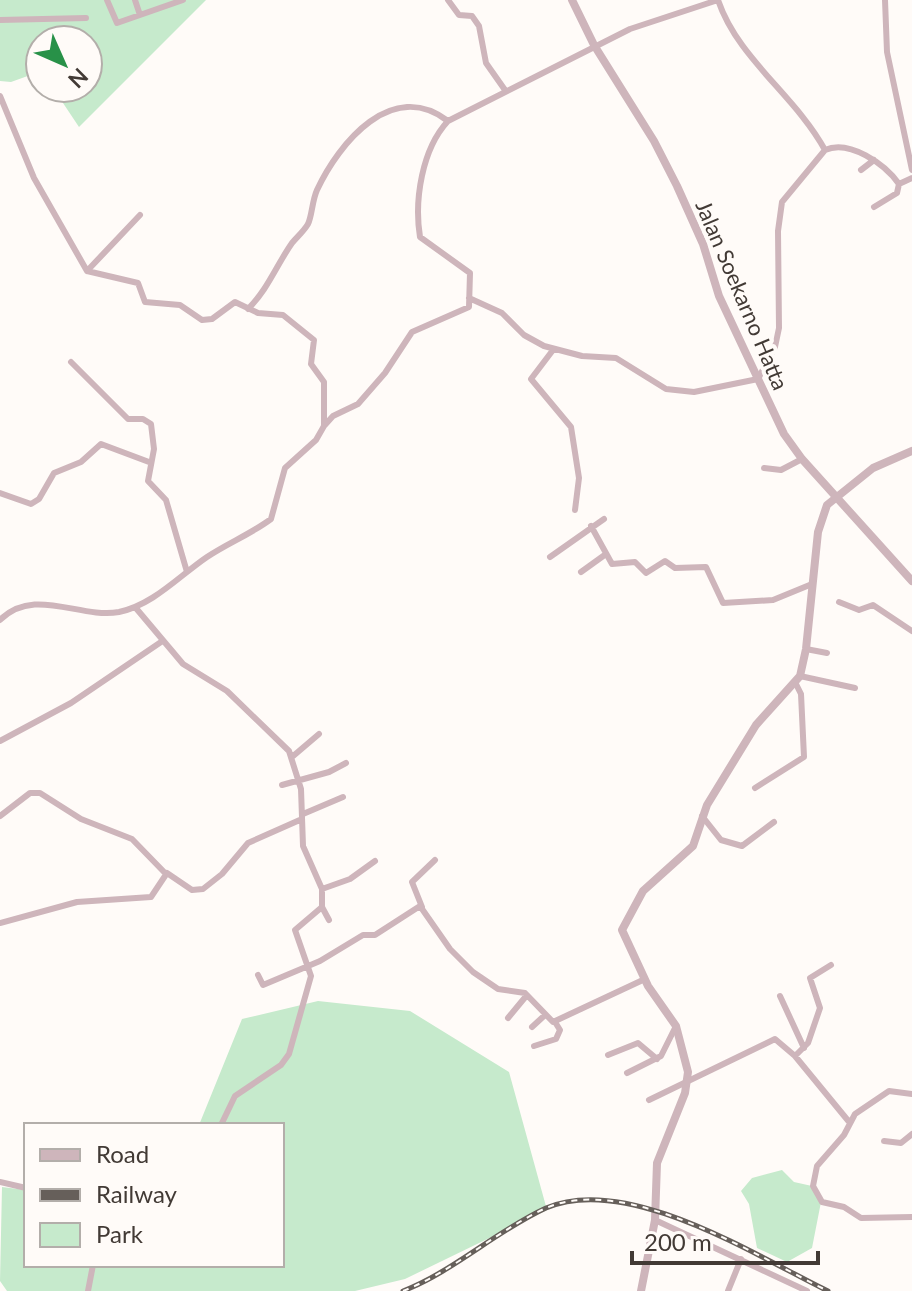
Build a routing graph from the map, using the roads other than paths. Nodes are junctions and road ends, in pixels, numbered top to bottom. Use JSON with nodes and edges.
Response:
{"nodes":[{"id":1,"x":107,"y":0,"type":"edge"},
{"id":2,"x":135,"y":0,"type":"edge"},
{"id":3,"x":183,"y":0,"type":"edge"},
{"id":4,"x":448,"y":0,"type":"edge"},
{"id":5,"x":572,"y":0,"type":"edge"},
{"id":6,"x":718,"y":0,"type":"edge"},
{"id":7,"x":885,"y":0,"type":"edge"},
{"id":8,"x":163,"y":4,"type":"edge"},
{"id":9,"x":140,"y":15,"type":"junction"},
{"id":10,"x":86,"y":18,"type":"dead end"},
{"id":11,"x":0,"y":20,"type":"edge"},
{"id":12,"x":594,"y":45,"type":"junction"},
{"id":13,"x":505,"y":90,"type":"junction"},
{"id":14,"x":0,"y":96,"type":"edge"},
{"id":15,"x":448,"y":121,"type":"junction"},
{"id":16,"x":825,"y":150,"type":"junction"},
{"id":17,"x":874,"y":160,"type":"junction"},
{"id":18,"x":861,"y":170,"type":"dead end"},
{"id":19,"x":912,"y":170,"type":"edge"},
{"id":20,"x":912,"y":178,"type":"edge"},
{"id":21,"x":899,"y":184,"type":"junction"},
{"id":22,"x":874,"y":207,"type":"dead end"},
{"id":23,"x":140,"y":215,"type":"dead end"},
{"id":24,"x":87,"y":271,"type":"junction"},
{"id":25,"x":469,"y":298,"type":"junction"},
{"id":26,"x":248,"y":309,"type":"junction"},
{"id":27,"x":553,"y":350,"type":"junction"},
{"id":28,"x":71,"y":362,"type":"dead end"},
{"id":29,"x":758,"y":379,"type":"junction"},
{"id":30,"x":324,"y":426,"type":"junction"},
{"id":31,"x":912,"y":451,"type":"edge"},
{"id":32,"x":802,"y":459,"type":"junction"},
{"id":33,"x":149,"y":462,"type":"junction"},
{"id":34,"x":764,"y":468,"type":"dead end"},
{"id":35,"x":0,"y":493,"type":"edge"},
{"id":36,"x":836,"y":496,"type":"junction"},
{"id":37,"x":575,"y":510,"type":"dead end"},
{"id":38,"x":604,"y":519,"type":"dead end"},
{"id":39,"x":591,"y":526,"type":"junction"},
{"id":40,"x":606,"y":554,"type":"junction"},
{"id":41,"x":550,"y":557,"type":"dead end"},
{"id":42,"x":187,"y":572,"type":"junction"},
{"id":43,"x":581,"y":572,"type":"dead end"},
{"id":44,"x":912,"y":581,"type":"edge"},
{"id":45,"x":812,"y":584,"type":"junction"},
{"id":46,"x":839,"y":602,"type":"dead end"},
{"id":47,"x":135,"y":607,"type":"junction"},
{"id":48,"x":0,"y":620,"type":"edge"},
{"id":49,"x":912,"y":631,"type":"edge"},
{"id":50,"x":161,"y":642,"type":"junction"},
{"id":51,"x":806,"y":649,"type":"junction"},
{"id":52,"x":827,"y":653,"type":"dead end"},
{"id":53,"x":798,"y":679,"type":"junction"},
{"id":54,"x":855,"y":688,"type":"dead end"},
{"id":55,"x":319,"y":734,"type":"dead end"},
{"id":56,"x":0,"y":741,"type":"edge"},
{"id":57,"x":292,"y":757,"type":"junction"},
{"id":58,"x":346,"y":763,"type":"dead end"},
{"id":59,"x":298,"y":779,"type":"junction"},
{"id":60,"x":282,"y":785,"type":"dead end"},
{"id":61,"x":755,"y":788,"type":"dead end"},
{"id":62,"x":343,"y":797,"type":"dead end"},
{"id":63,"x":0,"y":816,"type":"edge"},
{"id":64,"x":302,"y":816,"type":"junction"},
{"id":65,"x":702,"y":816,"type":"junction"},
{"id":66,"x":774,"y":822,"type":"dead end"},
{"id":67,"x":435,"y":860,"type":"dead end"},
{"id":68,"x":375,"y":861,"type":"dead end"},
{"id":69,"x":166,"y":874,"type":"junction"},
{"id":70,"x":322,"y":889,"type":"junction"},
{"id":71,"x":322,"y":907,"type":"junction"},
{"id":72,"x":422,"y":907,"type":"junction"},
{"id":73,"x":329,"y":920,"type":"dead end"},
{"id":74,"x":0,"y":923,"type":"edge"},
{"id":75,"x":831,"y":965,"type":"dead end"},
{"id":76,"x":309,"y":966,"type":"junction"},
{"id":77,"x":258,"y":975,"type":"dead end"},
{"id":78,"x":645,"y":979,"type":"junction"},
{"id":79,"x":527,"y":995,"type":"junction"},
{"id":80,"x":780,"y":996,"type":"dead end"},
{"id":81,"x":545,"y":1015,"type":"junction"},
{"id":82,"x":508,"y":1018,"type":"dead end"},
{"id":83,"x":555,"y":1022,"type":"junction"},
{"id":84,"x":676,"y":1026,"type":"junction"},
{"id":85,"x":532,"y":1027,"type":"dead end"},
{"id":86,"x":534,"y":1046,"type":"dead end"},
{"id":87,"x":804,"y":1048,"type":"junction"},
{"id":88,"x":608,"y":1055,"type":"dead end"},
{"id":89,"x":795,"y":1056,"type":"junction"},
{"id":90,"x":657,"y":1059,"type":"junction"},
{"id":91,"x":627,"y":1073,"type":"dead end"},
{"id":92,"x":687,"y":1083,"type":"junction"},
{"id":93,"x":912,"y":1094,"type":"edge"},
{"id":94,"x":649,"y":1100,"type":"dead end"},
{"id":95,"x":222,"y":1123,"type":"edge"},
{"id":96,"x":850,"y":1123,"type":"junction"},
{"id":97,"x":912,"y":1134,"type":"edge"},
{"id":98,"x":884,"y":1141,"type":"dead end"},
{"id":99,"x":0,"y":1182,"type":"edge"},
{"id":100,"x":24,"y":1188,"type":"edge"},
{"id":101,"x":912,"y":1217,"type":"edge"},
{"id":102,"x":655,"y":1220,"type":"junction"},
{"id":103,"x":741,"y":1259,"type":"junction"},
{"id":104,"x":93,"y":1267,"type":"edge"},
{"id":105,"x":88,"y":1291,"type":"edge"},
{"id":106,"x":641,"y":1291,"type":"edge"},
{"id":107,"x":728,"y":1291,"type":"edge"},
{"id":108,"x":807,"y":1291,"type":"edge"}],
"edges":[{"from":1,"to":9,"type":"street"},
{"from":2,"to":9,"type":"street"},
{"from":3,"to":8,"type":"street"},
{"from":4,"to":13,"type":"street"},
{"from":5,"to":12,"type":"street","name":"Jalan Soekarno Hatta"},
{"from":6,"to":12,"type":"street"},
{"from":6,"to":16,"type":"street"},
{"from":7,"to":19,"type":"street"},
{"from":8,"to":9,"type":"street"},
{"from":10,"to":11,"type":"street"},
{"from":12,"to":13,"type":"street"},
{"from":12,"to":29,"type":"street","name":"Jalan Soekarno Hatta"},
{"from":13,"to":15,"type":"street"},
{"from":14,"to":24,"type":"street"},
{"from":15,"to":25,"type":"street"},
{"from":15,"to":26,"type":"street"},
{"from":16,"to":17,"type":"street"},
{"from":16,"to":29,"type":"street"},
{"from":17,"to":18,"type":"street"},
{"from":17,"to":21,"type":"street"},
{"from":20,"to":21,"type":"street"},
{"from":21,"to":22,"type":"street"},
{"from":23,"to":24,"type":"street"},
{"from":24,"to":26,"type":"street"},
{"from":25,"to":27,"type":"street"},
{"from":25,"to":30,"type":"street"},
{"from":26,"to":30,"type":"street"},
{"from":27,"to":29,"type":"street"},
{"from":27,"to":37,"type":"street"},
{"from":28,"to":33,"type":"street"},
{"from":29,"to":32,"type":"street","name":"Jalan Soekarno Hatta"},
{"from":30,"to":42,"type":"street"},
{"from":31,"to":36,"type":"street"},
{"from":32,"to":34,"type":"street"},
{"from":32,"to":36,"type":"street","name":"Jalan Soekarno Hatta"},
{"from":33,"to":35,"type":"street"},
{"from":33,"to":42,"type":"street"},
{"from":36,"to":44,"type":"street","name":"Jalan Soekarno Hatta"},
{"from":36,"to":45,"type":"street"},
{"from":38,"to":39,"type":"street"},
{"from":39,"to":40,"type":"street"},
{"from":39,"to":41,"type":"street"},
{"from":40,"to":43,"type":"street"},
{"from":40,"to":45,"type":"street"},
{"from":42,"to":47,"type":"street"},
{"from":45,"to":51,"type":"street"},
{"from":46,"to":49,"type":"street"},
{"from":47,"to":48,"type":"street"},
{"from":47,"to":50,"type":"street"},
{"from":50,"to":56,"type":"street"},
{"from":50,"to":57,"type":"street"},
{"from":51,"to":52,"type":"street"},
{"from":51,"to":53,"type":"street"},
{"from":53,"to":54,"type":"street"},
{"from":53,"to":61,"type":"street"},
{"from":53,"to":65,"type":"street"},
{"from":55,"to":57,"type":"street"},
{"from":57,"to":59,"type":"street"},
{"from":58,"to":59,"type":"street"},
{"from":59,"to":60,"type":"street"},
{"from":59,"to":64,"type":"street"},
{"from":62,"to":64,"type":"street"},
{"from":63,"to":69,"type":"street"},
{"from":64,"to":69,"type":"street"},
{"from":64,"to":70,"type":"street"},
{"from":65,"to":66,"type":"street"},
{"from":65,"to":78,"type":"street"},
{"from":67,"to":72,"type":"street"},
{"from":68,"to":70,"type":"street"},
{"from":69,"to":74,"type":"street"},
{"from":70,"to":71,"type":"street"},
{"from":71,"to":73,"type":"street"},
{"from":71,"to":76,"type":"street"},
{"from":72,"to":76,"type":"street"},
{"from":72,"to":79,"type":"street"},
{"from":75,"to":87,"type":"street"},
{"from":76,"to":77,"type":"street"},
{"from":76,"to":95,"type":"street"},
{"from":78,"to":83,"type":"street"},
{"from":78,"to":84,"type":"street"},
{"from":79,"to":81,"type":"street"},
{"from":79,"to":82,"type":"street"},
{"from":80,"to":87,"type":"street"},
{"from":81,"to":83,"type":"street"},
{"from":81,"to":85,"type":"street"},
{"from":83,"to":86,"type":"street"},
{"from":84,"to":90,"type":"street"},
{"from":84,"to":92,"type":"street"},
{"from":87,"to":89,"type":"street"},
{"from":88,"to":90,"type":"street"},
{"from":89,"to":92,"type":"street"},
{"from":89,"to":96,"type":"street"},
{"from":90,"to":91,"type":"street"},
{"from":92,"to":94,"type":"street"},
{"from":92,"to":102,"type":"street"},
{"from":93,"to":96,"type":"street"},
{"from":96,"to":101,"type":"street"},
{"from":97,"to":98,"type":"street"},
{"from":99,"to":100,"type":"street"},
{"from":102,"to":103,"type":"street"},
{"from":102,"to":106,"type":"street"},
{"from":103,"to":107,"type":"street"},
{"from":103,"to":108,"type":"street"},
{"from":104,"to":105,"type":"street"}]}
